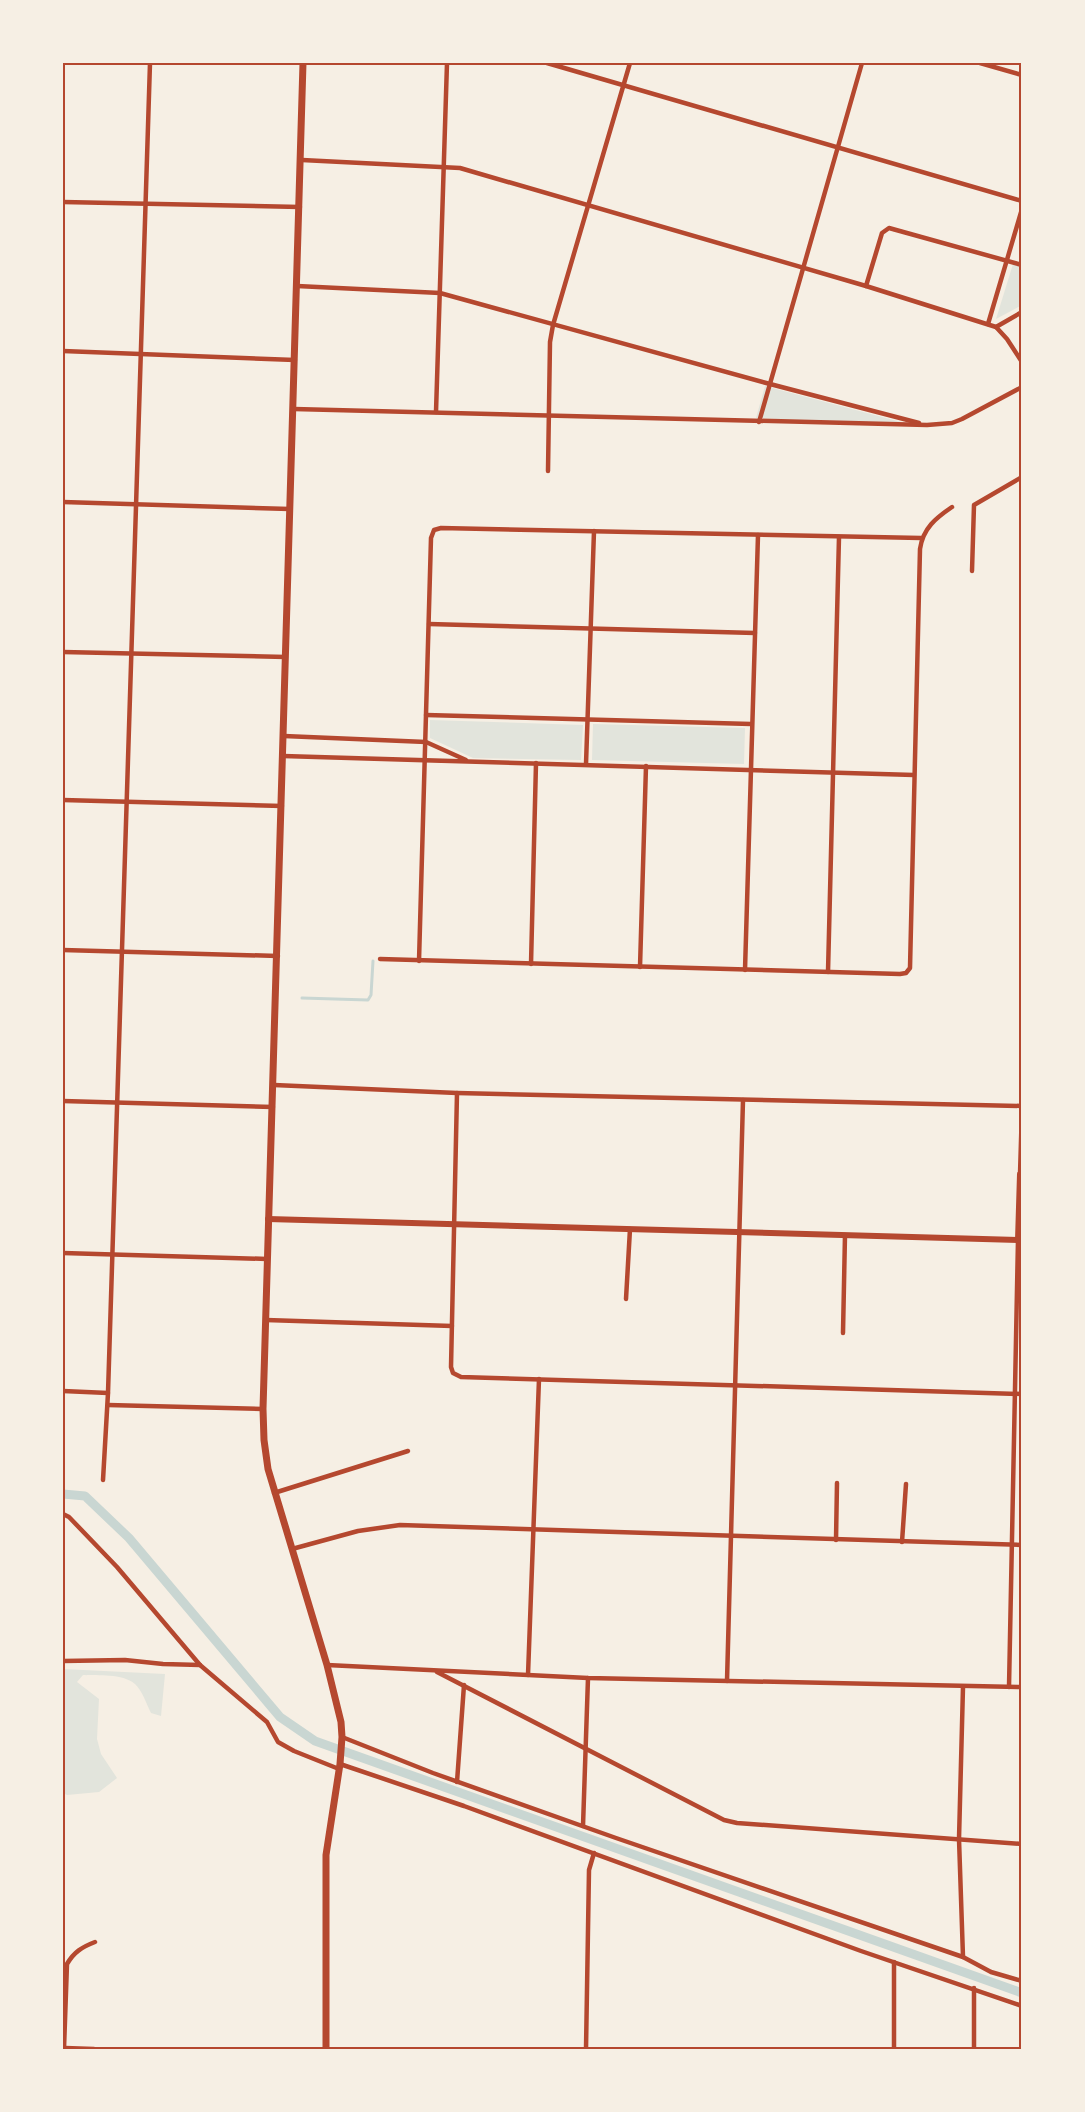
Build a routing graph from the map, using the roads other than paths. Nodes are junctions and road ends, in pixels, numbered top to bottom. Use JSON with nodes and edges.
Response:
{"nodes":[{"id":1,"x":150,"y":63,"type":"edge"},
{"id":2,"x":303,"y":63,"type":"edge"},
{"id":3,"x":447,"y":63,"type":"edge"},
{"id":4,"x":548,"y":63,"type":"edge"},
{"id":5,"x":630,"y":63,"type":"edge"},
{"id":6,"x":862,"y":63,"type":"edge"},
{"id":7,"x":980,"y":63,"type":"edge"},
{"id":8,"x":1022,"y":75,"type":"edge"},
{"id":9,"x":624,"y":85,"type":"junction"},
{"id":10,"x":837,"y":147,"type":"junction"},
{"id":11,"x":302,"y":160,"type":"junction"},
{"id":12,"x":443,"y":167,"type":"junction"},
{"id":13,"x":1022,"y":201,"type":"edge"},
{"id":14,"x":63,"y":202,"type":"edge"},
{"id":15,"x":145,"y":204,"type":"junction"},
{"id":16,"x":589,"y":206,"type":"junction"},
{"id":17,"x":300,"y":207,"type":"junction"},
{"id":18,"x":1022,"y":209,"type":"edge"},
{"id":19,"x":1007,"y":261,"type":"junction"},
{"id":20,"x":1022,"y":265,"type":"edge"},
{"id":21,"x":803,"y":268,"type":"junction"},
{"id":22,"x":297,"y":286,"type":"junction"},
{"id":23,"x":866,"y":286,"type":"junction"},
{"id":24,"x":440,"y":293,"type":"junction"},
{"id":25,"x":1022,"y":312,"type":"edge"},
{"id":26,"x":988,"y":324,"type":"junction"},
{"id":27,"x":553,"y":325,"type":"junction"},
{"id":28,"x":996,"y":327,"type":"junction"},
{"id":29,"x":63,"y":351,"type":"edge"},
{"id":30,"x":141,"y":353,"type":"junction"},
{"id":31,"x":295,"y":360,"type":"junction"},
{"id":32,"x":1022,"y":362,"type":"edge"},
{"id":33,"x":770,"y":384,"type":"junction"},
{"id":34,"x":1022,"y":387,"type":"edge"},
{"id":35,"x":294,"y":409,"type":"junction"},
{"id":36,"x":436,"y":412,"type":"junction"},
{"id":37,"x":548,"y":414,"type":"junction"},
{"id":38,"x":759,"y":422,"type":"junction"},
{"id":39,"x":927,"y":425,"type":"junction"},
{"id":40,"x":548,"y":471,"type":"dead end"},
{"id":41,"x":1022,"y":477,"type":"edge"},
{"id":42,"x":63,"y":502,"type":"edge"},
{"id":43,"x":138,"y":504,"type":"junction"},
{"id":44,"x":952,"y":507,"type":"dead end"},
{"id":45,"x":290,"y":509,"type":"junction"},
{"id":46,"x":594,"y":531,"type":"junction"},
{"id":47,"x":758,"y":535,"type":"junction"},
{"id":48,"x":839,"y":537,"type":"junction"},
{"id":49,"x":921,"y":538,"type":"junction"},
{"id":50,"x":972,"y":571,"type":"dead end"},
{"id":51,"x":429,"y":624,"type":"junction"},
{"id":52,"x":592,"y":629,"type":"junction"},
{"id":53,"x":755,"y":633,"type":"junction"},
{"id":54,"x":63,"y":652,"type":"edge"},
{"id":55,"x":131,"y":654,"type":"junction"},
{"id":56,"x":286,"y":657,"type":"junction"},
{"id":57,"x":426,"y":715,"type":"junction"},
{"id":58,"x":588,"y":721,"type":"junction"},
{"id":59,"x":751,"y":724,"type":"junction"},
{"id":60,"x":284,"y":736,"type":"junction"},
{"id":61,"x":426,"y":742,"type":"junction"},
{"id":62,"x":283,"y":756,"type":"junction"},
{"id":63,"x":425,"y":760,"type":"junction"},
{"id":64,"x":468,"y":761,"type":"junction"},
{"id":65,"x":536,"y":763,"type":"junction"},
{"id":66,"x":586,"y":764,"type":"junction"},
{"id":67,"x":646,"y":766,"type":"junction"},
{"id":68,"x":751,"y":769,"type":"junction"},
{"id":69,"x":833,"y":771,"type":"junction"},
{"id":70,"x":914,"y":775,"type":"junction"},
{"id":71,"x":63,"y":800,"type":"edge"},
{"id":72,"x":126,"y":802,"type":"junction"},
{"id":73,"x":282,"y":806,"type":"junction"},
{"id":74,"x":63,"y":950,"type":"edge"},
{"id":75,"x":122,"y":952,"type":"junction"},
{"id":76,"x":278,"y":956,"type":"junction"},
{"id":77,"x":380,"y":960,"type":"dead end"},
{"id":78,"x":419,"y":961,"type":"junction"},
{"id":79,"x":531,"y":964,"type":"junction"},
{"id":80,"x":640,"y":967,"type":"junction"},
{"id":81,"x":745,"y":970,"type":"junction"},
{"id":82,"x":828,"y":972,"type":"junction"},
{"id":83,"x":274,"y":1085,"type":"junction"},
{"id":84,"x":457,"y":1093,"type":"junction"},
{"id":85,"x":743,"y":1100,"type":"junction"},
{"id":86,"x":63,"y":1101,"type":"edge"},
{"id":87,"x":116,"y":1103,"type":"junction"},
{"id":88,"x":273,"y":1107,"type":"junction"},
{"id":89,"x":1022,"y":1107,"type":"edge"},
{"id":90,"x":1021,"y":1174,"type":"edge"},
{"id":91,"x":268,"y":1220,"type":"junction"},
{"id":92,"x":454,"y":1224,"type":"junction"},
{"id":93,"x":630,"y":1229,"type":"junction"},
{"id":94,"x":740,"y":1232,"type":"junction"},
{"id":95,"x":845,"y":1235,"type":"junction"},
{"id":96,"x":1020,"y":1240,"type":"edge"},
{"id":97,"x":63,"y":1253,"type":"edge"},
{"id":98,"x":111,"y":1255,"type":"junction"},
{"id":99,"x":267,"y":1259,"type":"junction"},
{"id":100,"x":626,"y":1299,"type":"dead end"},
{"id":101,"x":266,"y":1320,"type":"junction"},
{"id":102,"x":452,"y":1326,"type":"junction"},
{"id":103,"x":843,"y":1333,"type":"dead end"},
{"id":104,"x":539,"y":1379,"type":"junction"},
{"id":105,"x":735,"y":1385,"type":"junction"},
{"id":106,"x":63,"y":1391,"type":"edge"},
{"id":107,"x":108,"y":1393,"type":"junction"},
{"id":108,"x":1019,"y":1394,"type":"edge"},
{"id":109,"x":108,"y":1405,"type":"junction"},
{"id":110,"x":263,"y":1409,"type":"junction"},
{"id":111,"x":408,"y":1451,"type":"dead end"},
{"id":112,"x":103,"y":1480,"type":"dead end"},
{"id":113,"x":837,"y":1483,"type":"dead end"},
{"id":114,"x":906,"y":1484,"type":"dead end"},
{"id":115,"x":274,"y":1493,"type":"junction"},
{"id":116,"x":63,"y":1514,"type":"edge"},
{"id":117,"x":533,"y":1529,"type":"junction"},
{"id":118,"x":731,"y":1536,"type":"junction"},
{"id":119,"x":836,"y":1540,"type":"junction"},
{"id":120,"x":902,"y":1542,"type":"junction"},
{"id":121,"x":1012,"y":1545,"type":"junction"},
{"id":122,"x":1022,"y":1545,"type":"edge"},
{"id":123,"x":292,"y":1549,"type":"junction"},
{"id":124,"x":63,"y":1661,"type":"edge"},
{"id":125,"x":200,"y":1665,"type":"junction"},
{"id":126,"x":327,"y":1665,"type":"junction"},
{"id":127,"x":435,"y":1670,"type":"junction"},
{"id":128,"x":528,"y":1675,"type":"junction"},
{"id":129,"x":588,"y":1678,"type":"junction"},
{"id":130,"x":727,"y":1681,"type":"junction"},
{"id":131,"x":464,"y":1685,"type":"junction"},
{"id":132,"x":963,"y":1687,"type":"junction"},
{"id":133,"x":1009,"y":1687,"type":"junction"},
{"id":134,"x":1022,"y":1687,"type":"edge"},
{"id":135,"x":342,"y":1737,"type":"junction"},
{"id":136,"x":586,"y":1749,"type":"junction"},
{"id":137,"x":339,"y":1767,"type":"junction"},
{"id":138,"x":457,"y":1782,"type":"junction"},
{"id":139,"x":583,"y":1826,"type":"junction"},
{"id":140,"x":959,"y":1839,"type":"junction"},
{"id":141,"x":1022,"y":1844,"type":"edge"},
{"id":142,"x":594,"y":1853,"type":"junction"},
{"id":143,"x":95,"y":1942,"type":"dead end"},
{"id":144,"x":963,"y":1957,"type":"junction"},
{"id":145,"x":894,"y":1962,"type":"junction"},
{"id":146,"x":1022,"y":1981,"type":"edge"},
{"id":147,"x":975,"y":1988,"type":"junction"},
{"id":148,"x":1022,"y":2006,"type":"edge"},
{"id":149,"x":64,"y":2049,"type":"edge"},
{"id":150,"x":94,"y":2049,"type":"edge"},
{"id":151,"x":326,"y":2049,"type":"edge"},
{"id":152,"x":586,"y":2049,"type":"edge"},
{"id":153,"x":894,"y":2049,"type":"edge"},
{"id":154,"x":974,"y":2049,"type":"edge"}],
"edges":[{"from":1,"to":15,"type":"street"},
{"from":2,"to":11,"type":"main road"},
{"from":3,"to":12,"type":"street"},
{"from":4,"to":9,"type":"street"},
{"from":5,"to":9,"type":"street"},
{"from":6,"to":10,"type":"street"},
{"from":7,"to":8,"type":"street"},
{"from":9,"to":10,"type":"street"},
{"from":9,"to":16,"type":"street"},
{"from":10,"to":13,"type":"street"},
{"from":10,"to":21,"type":"street"},
{"from":11,"to":12,"type":"street"},
{"from":11,"to":17,"type":"main road"},
{"from":12,"to":16,"type":"street"},
{"from":12,"to":24,"type":"street"},
{"from":14,"to":15,"type":"street"},
{"from":15,"to":17,"type":"street"},
{"from":15,"to":30,"type":"street"},
{"from":16,"to":21,"type":"street"},
{"from":16,"to":27,"type":"street"},
{"from":17,"to":22,"type":"main road"},
{"from":18,"to":19,"type":"street"},
{"from":19,"to":20,"type":"street"},
{"from":19,"to":23,"type":"street"},
{"from":19,"to":26,"type":"street"},
{"from":21,"to":23,"type":"street"},
{"from":21,"to":33,"type":"street"},
{"from":22,"to":24,"type":"street"},
{"from":22,"to":31,"type":"main road"},
{"from":23,"to":26,"type":"street"},
{"from":24,"to":27,"type":"street"},
{"from":24,"to":36,"type":"street"},
{"from":25,"to":28,"type":"street"},
{"from":26,"to":28,"type":"street"},
{"from":27,"to":33,"type":"street"},
{"from":27,"to":37,"type":"street"},
{"from":28,"to":32,"type":"street"},
{"from":29,"to":30,"type":"street"},
{"from":30,"to":31,"type":"street"},
{"from":30,"to":43,"type":"street"},
{"from":31,"to":35,"type":"main road"},
{"from":33,"to":38,"type":"street"},
{"from":33,"to":39,"type":"street"},
{"from":34,"to":39,"type":"street"},
{"from":35,"to":36,"type":"street"},
{"from":35,"to":45,"type":"main road"},
{"from":36,"to":37,"type":"street"},
{"from":37,"to":38,"type":"street"},
{"from":37,"to":40,"type":"street"},
{"from":38,"to":39,"type":"street"},
{"from":41,"to":50,"type":"street"},
{"from":42,"to":43,"type":"street"},
{"from":43,"to":45,"type":"street"},
{"from":43,"to":55,"type":"street"},
{"from":44,"to":49,"type":"street"},
{"from":45,"to":56,"type":"main road"},
{"from":46,"to":47,"type":"street"},
{"from":46,"to":51,"type":"street"},
{"from":46,"to":52,"type":"street"},
{"from":47,"to":48,"type":"street"},
{"from":47,"to":53,"type":"street"},
{"from":48,"to":49,"type":"street"},
{"from":48,"to":69,"type":"street"},
{"from":49,"to":70,"type":"street"},
{"from":51,"to":52,"type":"street"},
{"from":51,"to":57,"type":"street"},
{"from":52,"to":53,"type":"street"},
{"from":52,"to":58,"type":"street"},
{"from":53,"to":59,"type":"street"},
{"from":54,"to":55,"type":"street"},
{"from":55,"to":56,"type":"street"},
{"from":55,"to":72,"type":"street"},
{"from":56,"to":60,"type":"main road"},
{"from":57,"to":58,"type":"street"},
{"from":57,"to":61,"type":"street"},
{"from":58,"to":59,"type":"street"},
{"from":58,"to":66,"type":"street"},
{"from":59,"to":68,"type":"street"},
{"from":60,"to":61,"type":"street"},
{"from":60,"to":62,"type":"main road"},
{"from":61,"to":63,"type":"street"},
{"from":61,"to":64,"type":"street"},
{"from":62,"to":63,"type":"street"},
{"from":62,"to":73,"type":"main road"},
{"from":63,"to":64,"type":"street"},
{"from":63,"to":78,"type":"street"},
{"from":64,"to":65,"type":"street"},
{"from":65,"to":66,"type":"street"},
{"from":65,"to":79,"type":"street"},
{"from":66,"to":67,"type":"street"},
{"from":67,"to":68,"type":"street"},
{"from":67,"to":80,"type":"street"},
{"from":68,"to":69,"type":"street"},
{"from":68,"to":81,"type":"street"},
{"from":69,"to":70,"type":"street"},
{"from":69,"to":82,"type":"street"},
{"from":70,"to":82,"type":"street"},
{"from":71,"to":72,"type":"street"},
{"from":72,"to":73,"type":"street"},
{"from":72,"to":75,"type":"street"},
{"from":73,"to":76,"type":"main road"},
{"from":74,"to":75,"type":"street"},
{"from":75,"to":76,"type":"street"},
{"from":75,"to":87,"type":"street"},
{"from":76,"to":83,"type":"main road"},
{"from":77,"to":78,"type":"street"},
{"from":78,"to":79,"type":"street"},
{"from":79,"to":80,"type":"street"},
{"from":80,"to":81,"type":"street"},
{"from":81,"to":82,"type":"street"},
{"from":83,"to":84,"type":"street"},
{"from":83,"to":88,"type":"main road"},
{"from":84,"to":85,"type":"street"},
{"from":84,"to":92,"type":"street"},
{"from":85,"to":89,"type":"street"},
{"from":85,"to":94,"type":"street"},
{"from":86,"to":87,"type":"street"},
{"from":87,"to":88,"type":"street"},
{"from":87,"to":98,"type":"street"},
{"from":88,"to":91,"type":"main road"},
{"from":89,"to":90,"type":"street"},
{"from":90,"to":96,"type":"main road"},
{"from":91,"to":92,"type":"main road"},
{"from":91,"to":99,"type":"main road"},
{"from":92,"to":93,"type":"main road"},
{"from":92,"to":102,"type":"street"},
{"from":93,"to":94,"type":"main road"},
{"from":93,"to":100,"type":"street"},
{"from":94,"to":95,"type":"main road"},
{"from":94,"to":105,"type":"street"},
{"from":95,"to":96,"type":"main road"},
{"from":95,"to":103,"type":"street"},
{"from":96,"to":108,"type":"street"},
{"from":97,"to":98,"type":"street"},
{"from":98,"to":99,"type":"street"},
{"from":98,"to":107,"type":"street"},
{"from":99,"to":101,"type":"main road"},
{"from":101,"to":102,"type":"street"},
{"from":101,"to":110,"type":"main road"},
{"from":102,"to":104,"type":"street"},
{"from":104,"to":105,"type":"street"},
{"from":104,"to":117,"type":"street"},
{"from":105,"to":108,"type":"street"},
{"from":105,"to":118,"type":"street"},
{"from":106,"to":107,"type":"street"},
{"from":107,"to":109,"type":"street"},
{"from":108,"to":121,"type":"street"},
{"from":109,"to":110,"type":"street"},
{"from":109,"to":112,"type":"street"},
{"from":110,"to":115,"type":"main road"},
{"from":111,"to":115,"type":"street"},
{"from":113,"to":119,"type":"street"},
{"from":114,"to":120,"type":"street"},
{"from":115,"to":123,"type":"main road"},
{"from":116,"to":125,"type":"street"},
{"from":117,"to":118,"type":"street"},
{"from":117,"to":123,"type":"street"},
{"from":117,"to":128,"type":"street"},
{"from":118,"to":119,"type":"street"},
{"from":118,"to":130,"type":"street"},
{"from":119,"to":120,"type":"street"},
{"from":120,"to":121,"type":"street"},
{"from":121,"to":122,"type":"street"},
{"from":121,"to":133,"type":"street"},
{"from":123,"to":126,"type":"main road"},
{"from":124,"to":125,"type":"street"},
{"from":125,"to":137,"type":"street"},
{"from":126,"to":127,"type":"street"},
{"from":126,"to":135,"type":"main road"},
{"from":127,"to":128,"type":"street"},
{"from":127,"to":131,"type":"street"},
{"from":128,"to":129,"type":"street"},
{"from":129,"to":130,"type":"street"},
{"from":129,"to":136,"type":"street"},
{"from":130,"to":132,"type":"street"},
{"from":131,"to":136,"type":"street"},
{"from":131,"to":138,"type":"street"},
{"from":132,"to":133,"type":"street"},
{"from":132,"to":140,"type":"street"},
{"from":133,"to":134,"type":"street"},
{"from":135,"to":137,"type":"main road"},
{"from":135,"to":138,"type":"street"},
{"from":136,"to":139,"type":"street"},
{"from":136,"to":140,"type":"street"},
{"from":137,"to":142,"type":"street"},
{"from":137,"to":151,"type":"main road"},
{"from":138,"to":139,"type":"street"},
{"from":139,"to":144,"type":"street"},
{"from":140,"to":141,"type":"street"},
{"from":140,"to":144,"type":"street"},
{"from":142,"to":145,"type":"street"},
{"from":142,"to":152,"type":"street"},
{"from":143,"to":149,"type":"street"},
{"from":144,"to":146,"type":"street"},
{"from":145,"to":147,"type":"street"},
{"from":145,"to":153,"type":"street"},
{"from":147,"to":148,"type":"street"},
{"from":147,"to":154,"type":"street"},
{"from":149,"to":150,"type":"street"}]}
